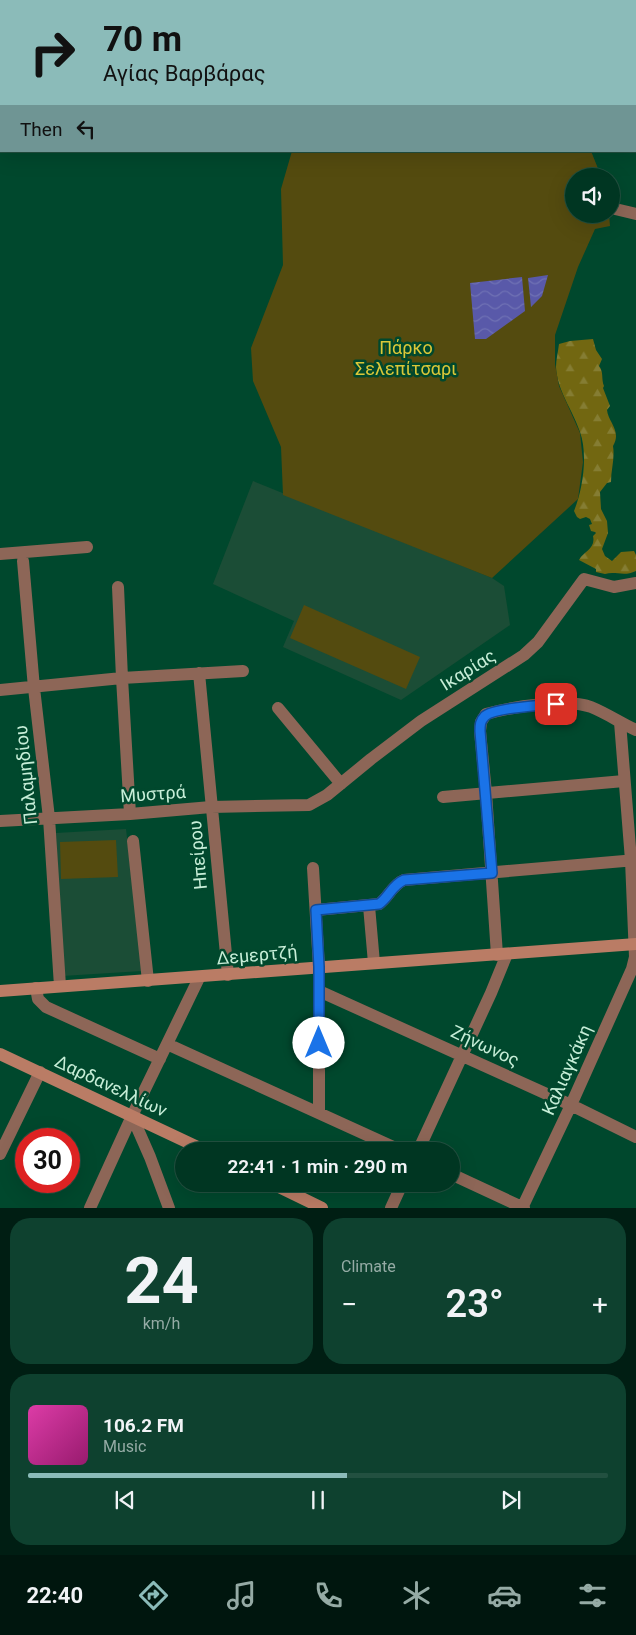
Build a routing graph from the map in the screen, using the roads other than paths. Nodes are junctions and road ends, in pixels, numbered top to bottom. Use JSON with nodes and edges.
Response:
{"nodes":[{"id":1,"x":620,"y":210,"type":"edge"},
{"id":2,"x":636,"y":214,"type":"edge"},
{"id":3,"x":86,"y":547,"type":"dead end"},
{"id":4,"x":0,"y":554,"type":"edge"},
{"id":5,"x":23,"y":561,"type":"dead end"},
{"id":6,"x":636,"y":583,"type":"edge"},
{"id":7,"x":118,"y":587,"type":"dead end"},
{"id":8,"x":243,"y":671,"type":"dead end"},
{"id":9,"x":199,"y":673,"type":"junction"},
{"id":10,"x":122,"y":678,"type":"junction"},
{"id":11,"x":34,"y":688,"type":"junction"},
{"id":12,"x":0,"y":690,"type":"edge"},
{"id":13,"x":278,"y":708,"type":"dead end"},
{"id":14,"x":620,"y":722,"type":"junction"},
{"id":15,"x":636,"y":730,"type":"edge"},
{"id":16,"x":624,"y":781,"type":"junction"},
{"id":17,"x":341,"y":784,"type":"junction"},
{"id":18,"x":486,"y":793,"type":"junction"},
{"id":19,"x":443,"y":797,"type":"dead end"},
{"id":20,"x":309,"y":805,"type":"joint"},
{"id":21,"x":211,"y":807,"type":"junction"},
{"id":22,"x":130,"y":814,"type":"junction"},
{"id":23,"x":49,"y":818,"type":"junction"},
{"id":24,"x":0,"y":821,"type":"edge"},
{"id":25,"x":133,"y":841,"type":"dead end"},
{"id":26,"x":633,"y":860,"type":"edge"},
{"id":27,"x":313,"y":868,"type":"dead end"},
{"id":28,"x":492,"y":873,"type":"junction"},
{"id":29,"x":369,"y":906,"type":"junction"},
{"id":30,"x":316,"y":910,"type":"junction"},
{"id":31,"x":636,"y":944,"type":"edge"},
{"id":32,"x":502,"y":954,"type":"junction"},
{"id":33,"x":374,"y":963,"type":"junction"},
{"id":34,"x":319,"y":967,"type":"junction"},
{"id":35,"x":228,"y":975,"type":"junction"},
{"id":36,"x":199,"y":978,"type":"junction"},
{"id":37,"x":148,"y":981,"type":"junction"},
{"id":38,"x":60,"y":986,"type":"junction"},
{"id":39,"x":36,"y":988,"type":"junction"},
{"id":40,"x":0,"y":991,"type":"edge"},
{"id":41,"x":319,"y":991,"type":"junction"},
{"id":42,"x":167,"y":1044,"type":"junction"},
{"id":43,"x":0,"y":1054,"type":"edge"},
{"id":44,"x":462,"y":1055,"type":"junction"},
{"id":45,"x":160,"y":1058,"type":"junction"},
{"id":46,"x":40,"y":1072,"type":"junction"},
{"id":47,"x":571,"y":1105,"type":"junction"},
{"id":48,"x":319,"y":1112,"type":"junction"},
{"id":49,"x":132,"y":1116,"type":"junction"},
{"id":50,"x":636,"y":1137,"type":"edge"},
{"id":51,"x":187,"y":1142,"type":"edge"},
{"id":52,"x":383,"y":1142,"type":"edge"},
{"id":53,"x":422,"y":1142,"type":"edge"},
{"id":54,"x":0,"y":1154,"type":"edge"},
{"id":55,"x":460,"y":1178,"type":"edge"},
{"id":56,"x":289,"y":1192,"type":"edge"},
{"id":57,"x":398,"y":1192,"type":"edge"},
{"id":58,"x":523,"y":1207,"type":"edge"},
{"id":59,"x":90,"y":1208,"type":"edge"},
{"id":60,"x":169,"y":1208,"type":"edge"},
{"id":61,"x":322,"y":1208,"type":"edge"},
{"id":62,"x":391,"y":1208,"type":"edge"}],
"edges":[{"from":1,"to":2,"type":"street"},
{"from":3,"to":4,"type":"street"},
{"from":5,"to":11,"type":"street","name":"Παλαμηδίου"},
{"from":6,"to":17,"type":"street","name":"Ικαρίας"},
{"from":7,"to":10,"type":"street"},
{"from":8,"to":9,"type":"street"},
{"from":9,"to":10,"type":"street"},
{"from":9,"to":21,"type":"street","name":"Ηπείρου"},
{"from":10,"to":11,"type":"street"},
{"from":10,"to":22,"type":"street"},
{"from":11,"to":12,"type":"street"},
{"from":11,"to":23,"type":"street","name":"Παλαμηδίου"},
{"from":13,"to":17,"type":"street"},
{"from":14,"to":15,"type":"street"},
{"from":14,"to":16,"type":"street","name":"Καλιαγκάκη"},
{"from":14,"to":18,"type":"street"},
{"from":16,"to":18,"type":"street"},
{"from":16,"to":26,"type":"street","name":"Καλιαγκάκη"},
{"from":17,"to":20,"type":"street","name":"Ικαρίας"},
{"from":18,"to":19,"type":"street"},
{"from":18,"to":28,"type":"street"},
{"from":20,"to":21,"type":"street","name":"Μυστρά"},
{"from":21,"to":22,"type":"street","name":"Μυστρά"},
{"from":21,"to":35,"type":"street","name":"Ηπείρου"},
{"from":22,"to":23,"type":"street","name":"Μυστρά"},
{"from":23,"to":24,"type":"street","name":"Μυστρά"},
{"from":23,"to":38,"type":"street","name":"Παλαμηδίου"},
{"from":25,"to":37,"type":"street"},
{"from":26,"to":28,"type":"street"},
{"from":26,"to":31,"type":"street","name":"Καλιαγκάκη"},
{"from":27,"to":30,"type":"street"},
{"from":28,"to":29,"type":"street"},
{"from":28,"to":32,"type":"street"},
{"from":29,"to":30,"type":"street"},
{"from":29,"to":33,"type":"street"},
{"from":30,"to":34,"type":"street"},
{"from":31,"to":32,"type":"street","name":"Δεμερτζή"},
{"from":31,"to":47,"type":"street","name":"Καλιαγκάκη"},
{"from":32,"to":33,"type":"street","name":"Δεμερτζή"},
{"from":32,"to":44,"type":"street"},
{"from":33,"to":34,"type":"street","name":"Δεμερτζή"},
{"from":34,"to":35,"type":"street","name":"Δεμερτζή"},
{"from":34,"to":41,"type":"street"},
{"from":35,"to":36,"type":"street","name":"Δεμερτζή"},
{"from":36,"to":37,"type":"street","name":"Δεμερτζή"},
{"from":36,"to":42,"type":"street"},
{"from":37,"to":38,"type":"street","name":"Δεμερτζή"},
{"from":38,"to":39,"type":"street","name":"Δεμερτζή"},
{"from":39,"to":40,"type":"street","name":"Δεμερτζή"},
{"from":39,"to":45,"type":"street"},
{"from":41,"to":44,"type":"street","name":"Ζήνωνος"},
{"from":41,"to":48,"type":"street"},
{"from":42,"to":45,"type":"street"},
{"from":42,"to":48,"type":"street"},
{"from":43,"to":46,"type":"street","name":"Δαρδανελλίων"},
{"from":44,"to":47,"type":"street","name":"Ζήνωνος"},
{"from":44,"to":53,"type":"street"},
{"from":45,"to":49,"type":"street"},
{"from":46,"to":49,"type":"street","name":"Δαρδανελλίων"},
{"from":46,"to":54,"type":"street"},
{"from":47,"to":50,"type":"street","name":"Ζήνωνος"},
{"from":47,"to":58,"type":"street","name":"Καλιαγκάκη"},
{"from":48,"to":52,"type":"street"},
{"from":49,"to":51,"type":"street","name":"Δαρδανελλίων"},
{"from":49,"to":59,"type":"street"},
{"from":49,"to":60,"type":"street"},
{"from":55,"to":58,"type":"street"},
{"from":56,"to":61,"type":"street"},
{"from":57,"to":62,"type":"street"}]}
